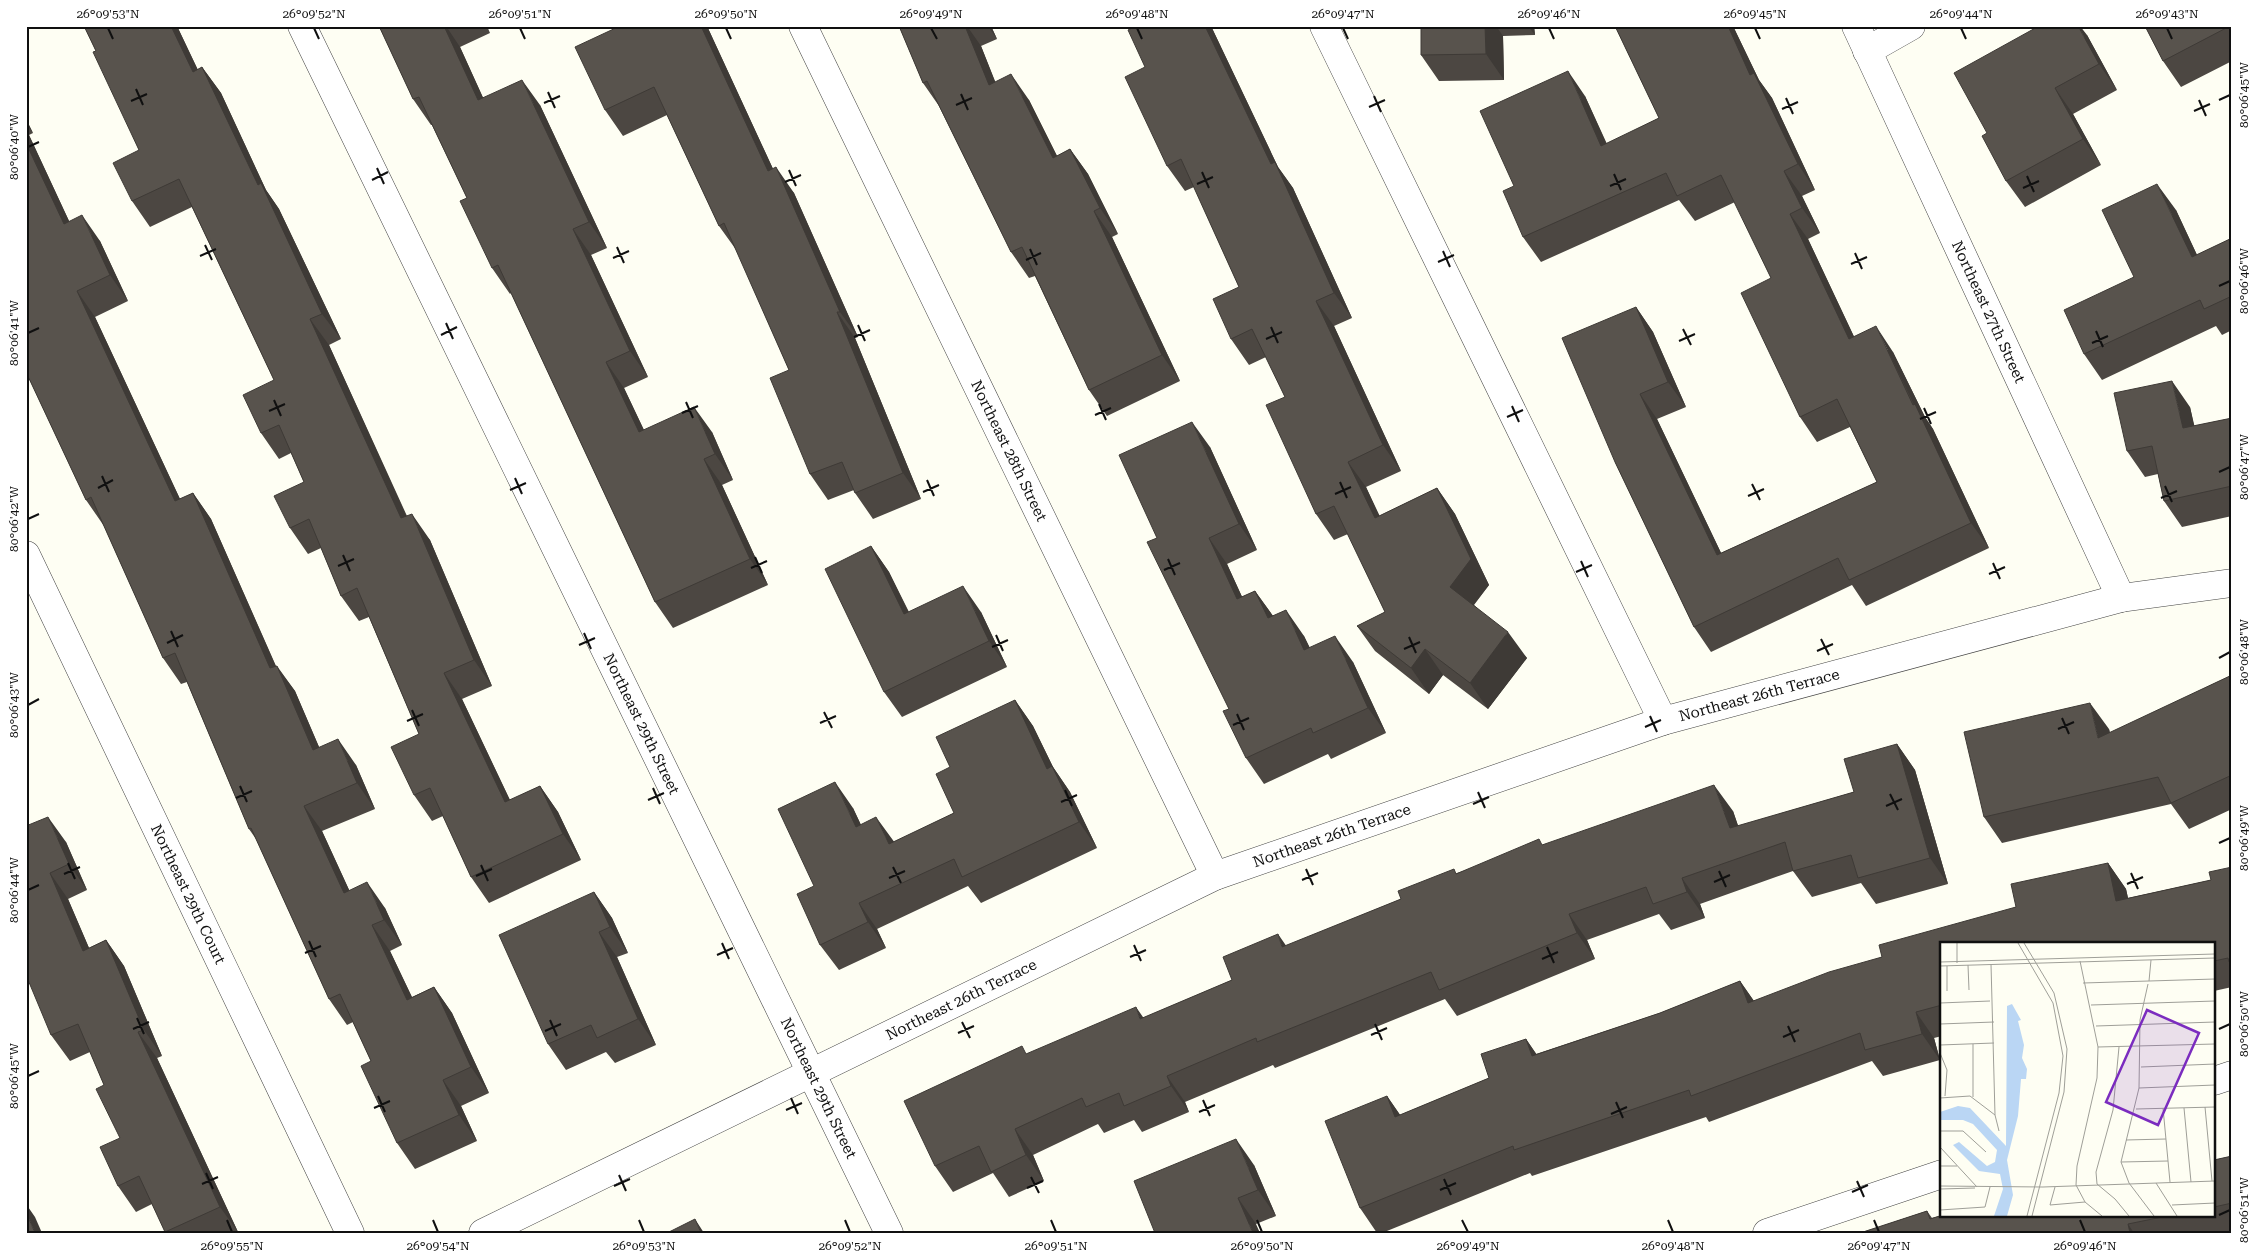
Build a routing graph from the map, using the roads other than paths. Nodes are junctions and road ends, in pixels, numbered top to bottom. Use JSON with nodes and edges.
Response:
{"nodes":[{"id":1,"x":302,"y":26,"type":"edge"},
{"id":2,"x":803,"y":26,"type":"edge"},
{"id":3,"x":1324,"y":26,"type":"edge"},
{"id":4,"x":1856,"y":26,"type":"edge"},
{"id":5,"x":1910,"y":26,"type":"edge"},
{"id":6,"x":1867,"y":51,"type":"junction"},
{"id":7,"x":26,"y":555,"type":"edge"},
{"id":8,"x":2232,"y":583,"type":"edge"},
{"id":9,"x":2122,"y":598,"type":"junction"},
{"id":10,"x":1663,"y":721,"type":"junction"},
{"id":11,"x":1215,"y":876,"type":"junction"},
{"id":12,"x":812,"y":1073,"type":"junction"},
{"id":13,"x":2232,"y":1076,"type":"edge"},
{"id":14,"x":2216,"y":1080,"type":"edge"},
{"id":15,"x":1940,"y":1175,"type":"edge"},
{"id":16,"x":350,"y":1233,"type":"edge"},
{"id":17,"x":483,"y":1233,"type":"edge"},
{"id":18,"x":889,"y":1233,"type":"edge"},
{"id":19,"x":1767,"y":1233,"type":"edge"}],
"edges":[{"from":1,"to":12,"type":"street","name":"Northeast 29th Street"},
{"from":2,"to":11,"type":"street","name":"Northeast 28th Street"},
{"from":3,"to":10,"type":"street"},
{"from":4,"to":6,"type":"street","name":"Northeast 27th Street"},
{"from":5,"to":6,"type":"street"},
{"from":6,"to":9,"type":"street","name":"Northeast 27th Street"},
{"from":7,"to":16,"type":"street","name":"Northeast 29th Court"},
{"from":8,"to":9,"type":"street","name":"Northeast 26th Terrace"},
{"from":9,"to":10,"type":"street","name":"Northeast 26th Terrace"},
{"from":10,"to":11,"type":"street","name":"Northeast 26th Terrace"},
{"from":11,"to":12,"type":"street","name":"Northeast 26th Terrace"},
{"from":12,"to":17,"type":"street","name":"Northeast 26th Terrace"},
{"from":12,"to":18,"type":"street","name":"Northeast 29th Street"},
{"from":13,"to":14,"type":"street"},
{"from":15,"to":19,"type":"street"}]}
